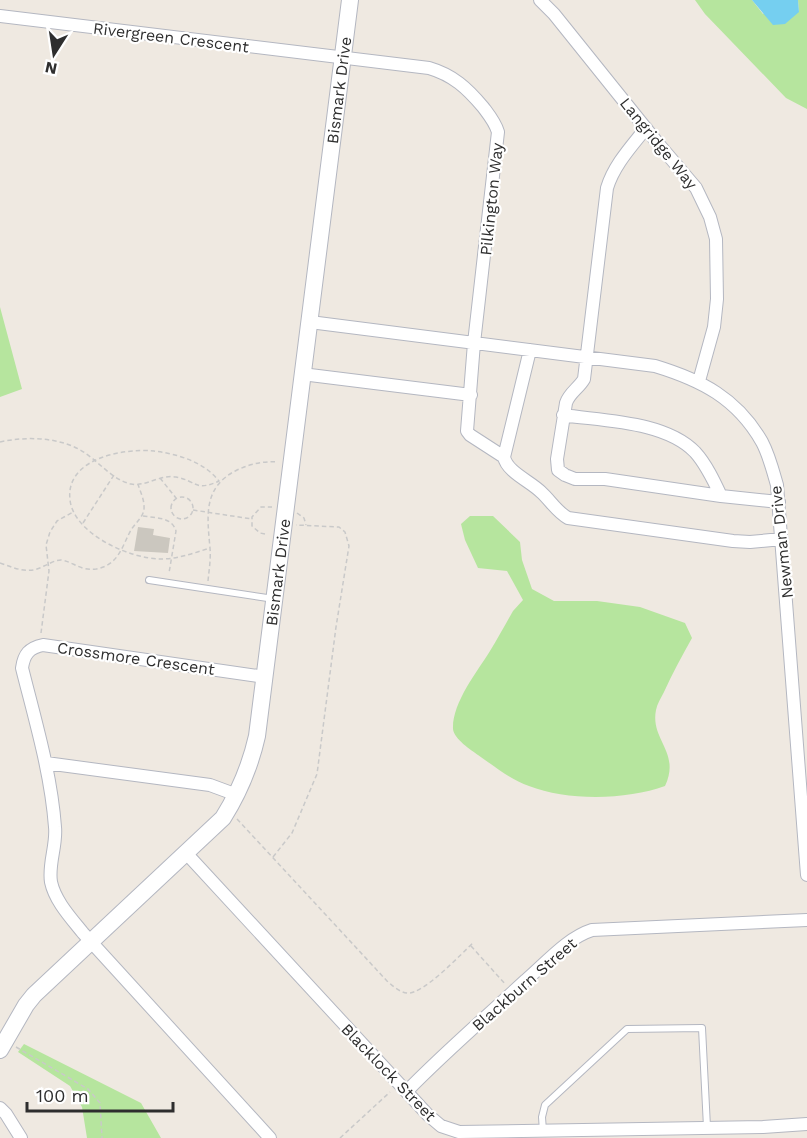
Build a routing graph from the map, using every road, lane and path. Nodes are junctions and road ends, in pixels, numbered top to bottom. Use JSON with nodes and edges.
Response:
{"nodes":[{"id":1,"x":350,"y":0,"type":"edge"},
{"id":2,"x":540,"y":0,"type":"edge"},
{"id":3,"x":0,"y":16,"type":"edge"},
{"id":4,"x":342,"y":58,"type":"junction"},
{"id":5,"x":646,"y":128,"type":"junction"},
{"id":6,"x":310,"y":322,"type":"junction"},
{"id":7,"x":474,"y":343,"type":"junction"},
{"id":8,"x":530,"y":350,"type":"junction"},
{"id":9,"x":587,"y":357,"type":"junction"},
{"id":10,"x":302,"y":374,"type":"junction"},
{"id":11,"x":699,"y":381,"type":"junction"},
{"id":12,"x":471,"y":395,"type":"junction"},
{"id":13,"x":562,"y":415,"type":"junction"},
{"id":14,"x":0,"y":442,"type":"edge"},
{"id":15,"x":504,"y":457,"type":"junction"},
{"id":16,"x":94,"y":460,"type":"junction"},
{"id":17,"x":291,"y":463,"type":"junction"},
{"id":18,"x":114,"y":475,"type":"junction"},
{"id":19,"x":160,"y":478,"type":"junction"},
{"id":20,"x":219,"y":481,"type":"junction"},
{"id":21,"x":138,"y":484,"type":"junction"},
{"id":22,"x":721,"y":496,"type":"junction"},
{"id":23,"x":176,"y":499,"type":"junction"},
{"id":24,"x":779,"y":502,"type":"junction"},
{"id":25,"x":193,"y":510,"type":"junction"},
{"id":26,"x":73,"y":512,"type":"junction"},
{"id":27,"x":208,"y":513,"type":"junction"},
{"id":28,"x":285,"y":514,"type":"junction"},
{"id":29,"x":173,"y":515,"type":"junction"},
{"id":30,"x":142,"y":516,"type":"junction"},
{"id":31,"x":252,"y":519,"type":"junction"},
{"id":32,"x":165,"y":520,"type":"junction"},
{"id":33,"x":82,"y":524,"type":"junction"},
{"id":34,"x":307,"y":526,"type":"junction"},
{"id":35,"x":265,"y":534,"type":"dead end"},
{"id":36,"x":782,"y":538,"type":"junction"},
{"id":37,"x":210,"y":548,"type":"junction"},
{"id":38,"x":122,"y":550,"type":"junction"},
{"id":39,"x":172,"y":557,"type":"junction"},
{"id":40,"x":0,"y":563,"type":"edge"},
{"id":41,"x":48,"y":564,"type":"junction"},
{"id":42,"x":149,"y":580,"type":"dead end"},
{"id":43,"x":167,"y":583,"type":"junction"},
{"id":44,"x":207,"y":589,"type":"junction"},
{"id":45,"x":274,"y":599,"type":"junction"},
{"id":46,"x":41,"y":634,"type":"dead end"},
{"id":47,"x":265,"y":677,"type":"junction"},
{"id":48,"x":46,"y":763,"type":"junction"},
{"id":49,"x":233,"y":802,"type":"junction"},
{"id":50,"x":186,"y":853,"type":"junction"},
{"id":51,"x":273,"y":857,"type":"junction"},
{"id":52,"x":807,"y":875,"type":"edge"},
{"id":53,"x":807,"y":920,"type":"edge"},
{"id":54,"x":91,"y":941,"type":"junction"},
{"id":55,"x":474,"y":942,"type":"dead end"},
{"id":56,"x":470,"y":946,"type":"junction"},
{"id":57,"x":513,"y":992,"type":"junction"},
{"id":58,"x":3,"y":1045,"type":"edge"},
{"id":59,"x":403,"y":1087,"type":"junction"},
{"id":60,"x":0,"y":1108,"type":"edge"},
{"id":61,"x":807,"y":1124,"type":"edge"},
{"id":62,"x":707,"y":1127,"type":"junction"},
{"id":63,"x":543,"y":1132,"type":"junction"},
{"id":64,"x":21,"y":1138,"type":"edge"},
{"id":65,"x":102,"y":1138,"type":"edge"},
{"id":66,"x":270,"y":1138,"type":"edge"},
{"id":67,"x":340,"y":1138,"type":"edge"}],
"edges":[{"from":1,"to":4,"type":"street","name":"Bismark Drive"},
{"from":2,"to":5,"type":"street","name":"Langridge Way"},
{"from":3,"to":4,"type":"street","name":"Rivergreen Crescent"},
{"from":4,"to":6,"type":"street","name":"Bismark Drive"},
{"from":4,"to":7,"type":"street","name":"Pilkington Way"},
{"from":5,"to":9,"type":"street"},
{"from":5,"to":11,"type":"street","name":"Langridge Way"},
{"from":6,"to":7,"type":"street","name":"Newman Drive"},
{"from":6,"to":10,"type":"street","name":"Bismark Drive"},
{"from":7,"to":8,"type":"street","name":"Newman Drive"},
{"from":7,"to":12,"type":"street","name":"Pilkington Way"},
{"from":8,"to":9,"type":"street","name":"Newman Drive"},
{"from":8,"to":15,"type":"street"},
{"from":9,"to":11,"type":"street","name":"Newman Drive"},
{"from":9,"to":13,"type":"street"},
{"from":10,"to":12,"type":"street"},
{"from":10,"to":17,"type":"street","name":"Bismark Drive"},
{"from":11,"to":24,"type":"street","name":"Newman Drive"},
{"from":12,"to":15,"type":"street","name":"Pilkington Way"},
{"from":13,"to":22,"type":"street"},
{"from":13,"to":22,"type":"street"},
{"from":14,"to":16,"type":"path"},
{"from":15,"to":36,"type":"street"},
{"from":16,"to":18,"type":"path"},
{"from":16,"to":20,"type":"path"},
{"from":16,"to":26,"type":"path"},
{"from":17,"to":20,"type":"path"},
{"from":17,"to":28,"type":"street","name":"Bismark Drive"},
{"from":18,"to":21,"type":"path"},
{"from":18,"to":33,"type":"path"},
{"from":19,"to":20,"type":"path"},
{"from":19,"to":21,"type":"path"},
{"from":19,"to":23,"type":"path"},
{"from":20,"to":27,"type":"path"},
{"from":21,"to":30,"type":"path"},
{"from":22,"to":24,"type":"street"},
{"from":23,"to":25,"type":"path"},
{"from":23,"to":29,"type":"path"},
{"from":24,"to":36,"type":"street","name":"Newman Drive"},
{"from":25,"to":27,"type":"path"},
{"from":25,"to":29,"type":"path"},
{"from":26,"to":33,"type":"path"},
{"from":26,"to":41,"type":"path"},
{"from":27,"to":31,"type":"path"},
{"from":27,"to":37,"type":"path"},
{"from":28,"to":31,"type":"path"},
{"from":28,"to":34,"type":"path"},
{"from":28,"to":34,"type":"path"},
{"from":28,"to":45,"type":"street","name":"Bismark Drive"},
{"from":29,"to":32,"type":"path"},
{"from":30,"to":32,"type":"path"},
{"from":30,"to":38,"type":"path"},
{"from":31,"to":35,"type":"path"},
{"from":32,"to":39,"type":"path"},
{"from":33,"to":38,"type":"path"},
{"from":34,"to":51,"type":"path"},
{"from":36,"to":52,"type":"street","name":"Newman Drive"},
{"from":37,"to":39,"type":"path"},
{"from":37,"to":44,"type":"path"},
{"from":38,"to":39,"type":"path"},
{"from":38,"to":41,"type":"path"},
{"from":39,"to":43,"type":"path"},
{"from":40,"to":41,"type":"path"},
{"from":41,"to":46,"type":"path"},
{"from":42,"to":43,"type":"lane"},
{"from":43,"to":44,"type":"lane"},
{"from":44,"to":45,"type":"lane"},
{"from":45,"to":47,"type":"street","name":"Bismark Drive"},
{"from":47,"to":48,"type":"street","name":"Crossmore Crescent"},
{"from":47,"to":49,"type":"street","name":"Bismark Drive"},
{"from":48,"to":49,"type":"street"},
{"from":48,"to":54,"type":"street","name":"Crossmore Crescent"},
{"from":49,"to":50,"type":"street","name":"Bismark Drive"},
{"from":49,"to":51,"type":"path"},
{"from":50,"to":54,"type":"street","name":"Bismark Drive"},
{"from":50,"to":59,"type":"street","name":"Blacklock Street"},
{"from":51,"to":56,"type":"path"},
{"from":53,"to":57,"type":"street","name":"Blackburn Street"},
{"from":54,"to":58,"type":"street","name":"Bismark Drive"},
{"from":54,"to":66,"type":"street","name":"Crossmore Crescent"},
{"from":55,"to":56,"type":"path"},
{"from":56,"to":57,"type":"path"},
{"from":57,"to":59,"type":"street","name":"Blackburn Street"},
{"from":58,"to":65,"type":"path"},
{"from":59,"to":63,"type":"street","name":"Blacklock Street"},
{"from":59,"to":67,"type":"path"},
{"from":60,"to":64,"type":"street"},
{"from":61,"to":62,"type":"street","name":"Blacklock Street"},
{"from":62,"to":63,"type":"street","name":"Blacklock Street"},
{"from":62,"to":63,"type":"lane"}]}
